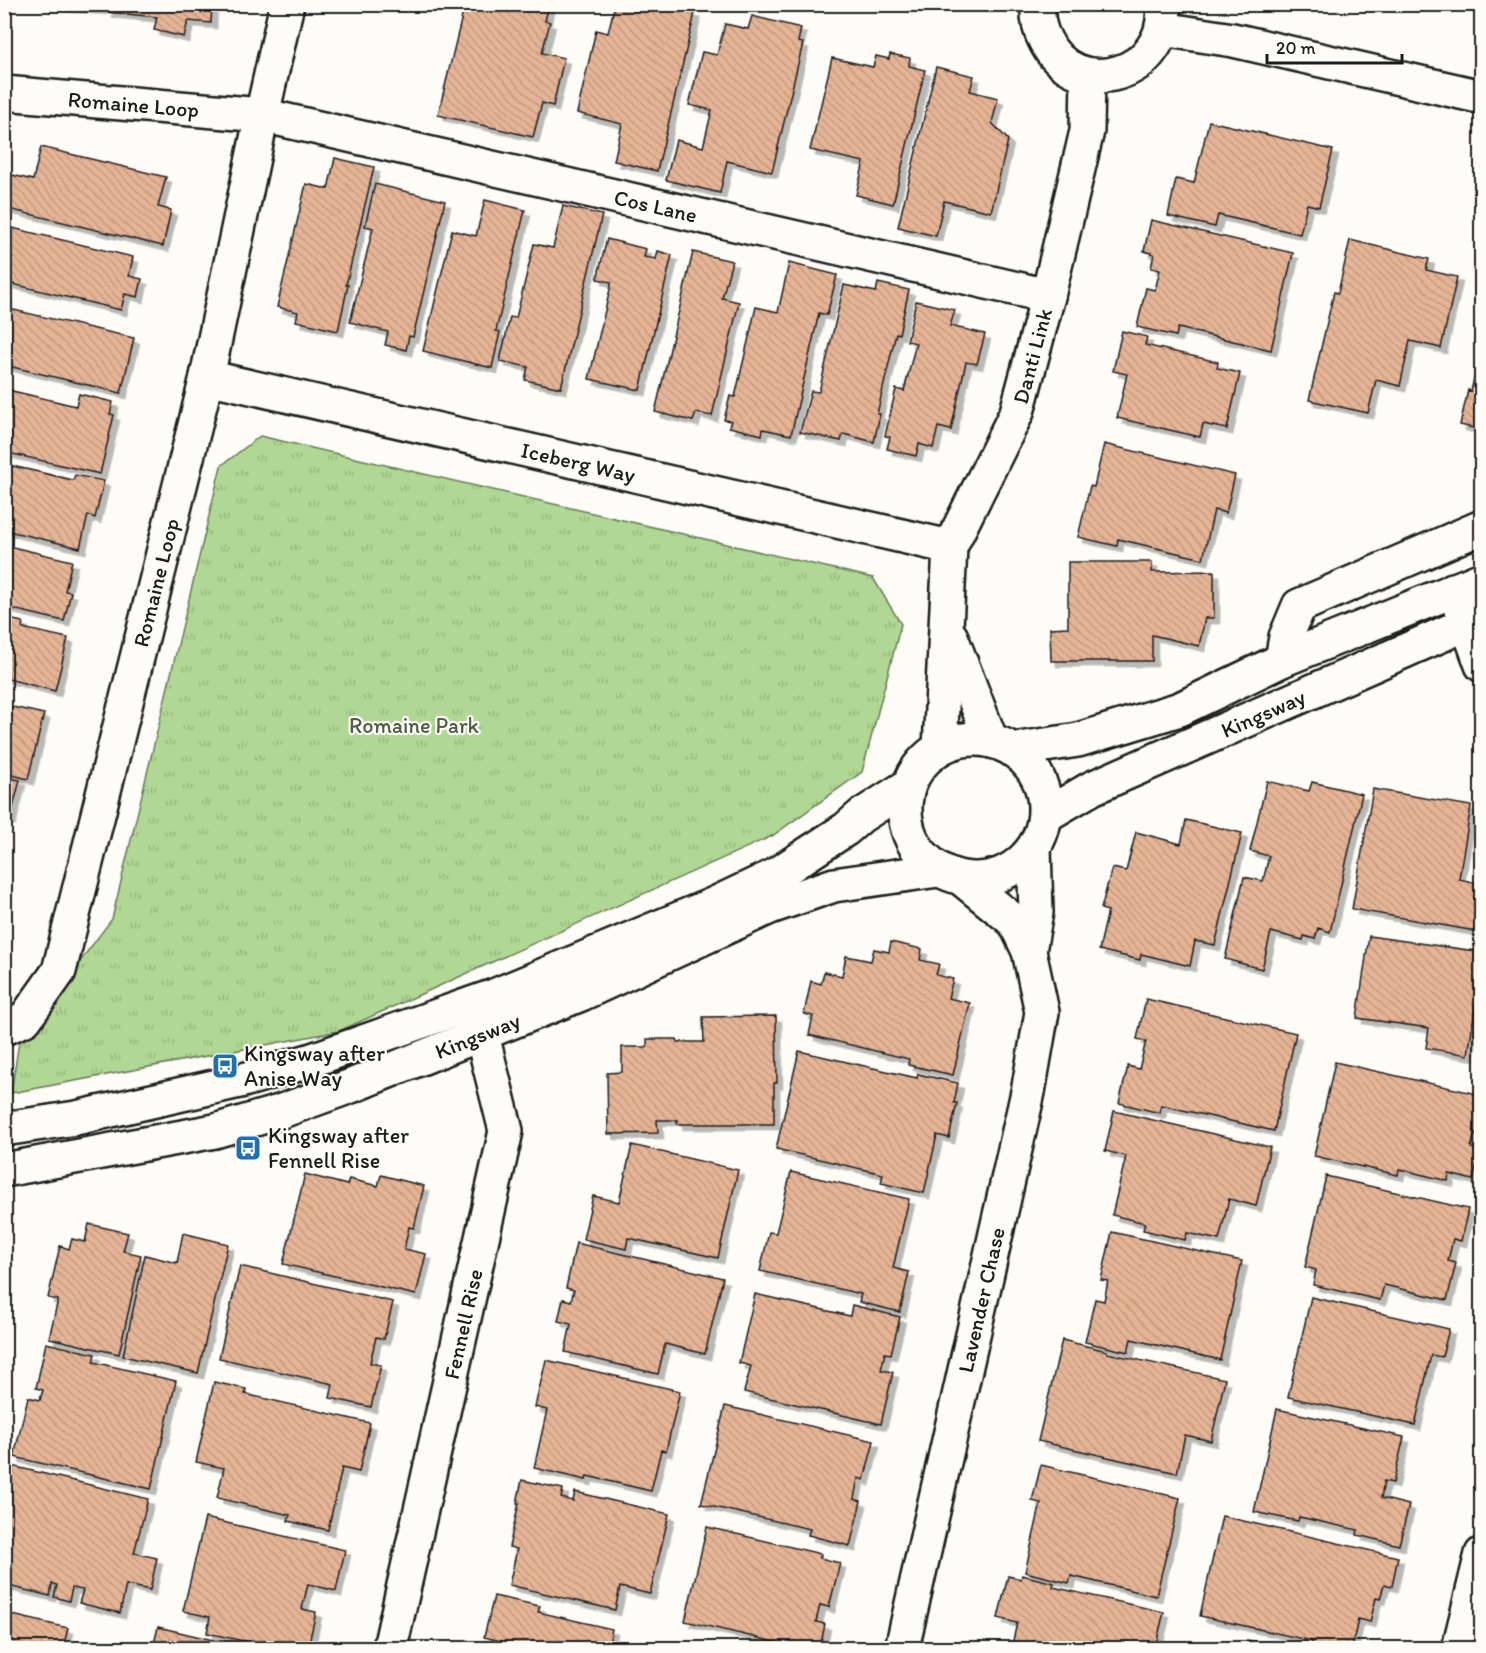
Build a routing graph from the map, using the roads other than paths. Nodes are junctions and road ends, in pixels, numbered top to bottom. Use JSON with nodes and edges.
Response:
{"nodes":[{"id":1,"x":287,"y":4,"type":"edge"},
{"id":2,"x":1036,"y":5,"type":"edge"},
{"id":3,"x":1162,"y":17,"type":"edge"},
{"id":4,"x":1088,"y":75,"type":"junction"},
{"id":5,"x":4,"y":93,"type":"edge"},
{"id":6,"x":1482,"y":97,"type":"edge"},
{"id":7,"x":262,"y":115,"type":"junction"},
{"id":8,"x":1048,"y":296,"type":"junction"},
{"id":9,"x":207,"y":377,"type":"junction"},
{"id":10,"x":1482,"y":527,"type":"edge"},
{"id":11,"x":950,"y":547,"type":"junction"},
{"id":12,"x":1467,"y":585,"type":"edge"},
{"id":13,"x":1474,"y":620,"type":"edge"},
{"id":14,"x":947,"y":627,"type":"junction"},
{"id":15,"x":1282,"y":660,"type":"junction"},
{"id":16,"x":1482,"y":665,"type":"edge"},
{"id":17,"x":1002,"y":746,"type":"junction"},
{"id":18,"x":940,"y":748,"type":"junction"},
{"id":19,"x":908,"y":786,"type":"junction"},
{"id":20,"x":1046,"y":815,"type":"junction"},
{"id":21,"x":1034,"y":848,"type":"junction"},
{"id":22,"x":950,"y":874,"type":"junction"},
{"id":23,"x":1029,"y":951,"type":"junction"},
{"id":24,"x":479,"y":1018,"type":"junction"},
{"id":25,"x":4,"y":1028,"type":"edge"},
{"id":26,"x":4,"y":1129,"type":"edge"},
{"id":27,"x":4,"y":1170,"type":"edge"},
{"id":28,"x":1482,"y":1554,"type":"edge"},
{"id":29,"x":390,"y":1648,"type":"edge"},
{"id":30,"x":902,"y":1648,"type":"edge"},
{"id":31,"x":1459,"y":1648,"type":"edge"}],
"edges":[{"from":1,"to":7,"type":"street","name":"Romaine Loop"},
{"from":2,"to":4,"type":"street"},
{"from":3,"to":4,"type":"street"},
{"from":3,"to":6,"type":"street"},
{"from":4,"to":8,"type":"street","name":"Danti Link"},
{"from":5,"to":7,"type":"street","name":"Romaine Loop"},
{"from":7,"to":8,"type":"street","name":"Cos Lane"},
{"from":7,"to":9,"type":"street","name":"Romaine Loop"},
{"from":8,"to":11,"type":"street","name":"Danti Link"},
{"from":9,"to":11,"type":"street","name":"Iceberg Way"},
{"from":9,"to":25,"type":"street","name":"Romaine Loop"},
{"from":10,"to":15,"type":"street","name":"Kingsway"},
{"from":11,"to":14,"type":"street","name":"Danti Link"},
{"from":12,"to":13,"type":"street"},
{"from":12,"to":15,"type":"street","name":"Kingsway"},
{"from":13,"to":16,"type":"street"},
{"from":13,"to":20,"type":"street","name":"Kingsway"},
{"from":14,"to":17,"type":"street","name":"Danti Link"},
{"from":14,"to":18,"type":"street","name":"Danti Link"},
{"from":15,"to":17,"type":"street","name":"Kingsway"},
{"from":17,"to":18,"type":"street","name":"Kingsway"},
{"from":17,"to":20,"type":"street","name":"Kingsway"},
{"from":18,"to":19,"type":"street","name":"Kingsway"},
{"from":19,"to":22,"type":"street","name":"Kingsway"},
{"from":19,"to":24,"type":"street","name":"Kingsway"},
{"from":20,"to":21,"type":"street","name":"Kingsway"},
{"from":21,"to":22,"type":"street","name":"Kingsway"},
{"from":21,"to":23,"type":"street","name":"Lavender Chase"},
{"from":22,"to":23,"type":"street","name":"Lavender Chase"},
{"from":22,"to":24,"type":"street","name":"Kingsway"},
{"from":23,"to":30,"type":"street","name":"Lavender Chase"},
{"from":24,"to":26,"type":"street","name":"Kingsway"},
{"from":24,"to":27,"type":"street","name":"Kingsway"},
{"from":24,"to":29,"type":"street","name":"Fennell Rise"},
{"from":28,"to":31,"type":"street"}]}
